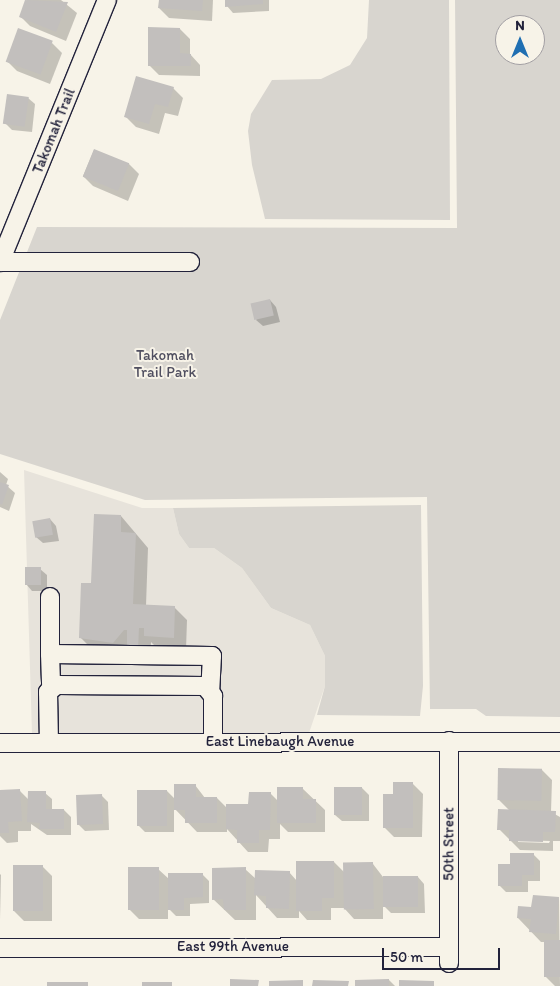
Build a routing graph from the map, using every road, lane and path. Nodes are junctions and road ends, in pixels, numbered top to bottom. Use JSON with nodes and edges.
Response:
{"nodes":[{"id":1,"x":107,"y":0,"type":"edge"},
{"id":2,"x":0,"y":262,"type":"edge"},
{"id":3,"x":190,"y":262,"type":"dead end"},
{"id":4,"x":50,"y":597,"type":"dead end"},
{"id":5,"x":50,"y":654,"type":"junction"},
{"id":6,"x":51,"y":688,"type":"junction"},
{"id":7,"x":210,"y":689,"type":"junction"},
{"id":8,"x":449,"y":741,"type":"junction"},
{"id":9,"x":213,"y":742,"type":"junction"},
{"id":10,"x":560,"y":742,"type":"edge"},
{"id":11,"x":0,"y":743,"type":"edge"},
{"id":12,"x":49,"y":743,"type":"junction"},
{"id":13,"x":0,"y":948,"type":"edge"},
{"id":14,"x":450,"y":955,"type":"joint"}],
"edges":[{"from":1,"to":2,"type":"street","name":"Takomah Trail"},
{"from":2,"to":3,"type":"street"},
{"from":4,"to":5,"type":"street"},
{"from":5,"to":6,"type":"street"},
{"from":5,"to":7,"type":"street"},
{"from":6,"to":7,"type":"street"},
{"from":6,"to":12,"type":"street"},
{"from":7,"to":9,"type":"street"},
{"from":8,"to":9,"type":"street","name":"East Linebaugh Avenue"},
{"from":8,"to":10,"type":"street","name":"East Linebaugh Avenue"},
{"from":8,"to":14,"type":"street","name":"50th Street"},
{"from":9,"to":12,"type":"street","name":"East Linebaugh Avenue"},
{"from":11,"to":12,"type":"street","name":"East Linebaugh Avenue"},
{"from":13,"to":14,"type":"street","name":"East 99th Avenue"}]}
